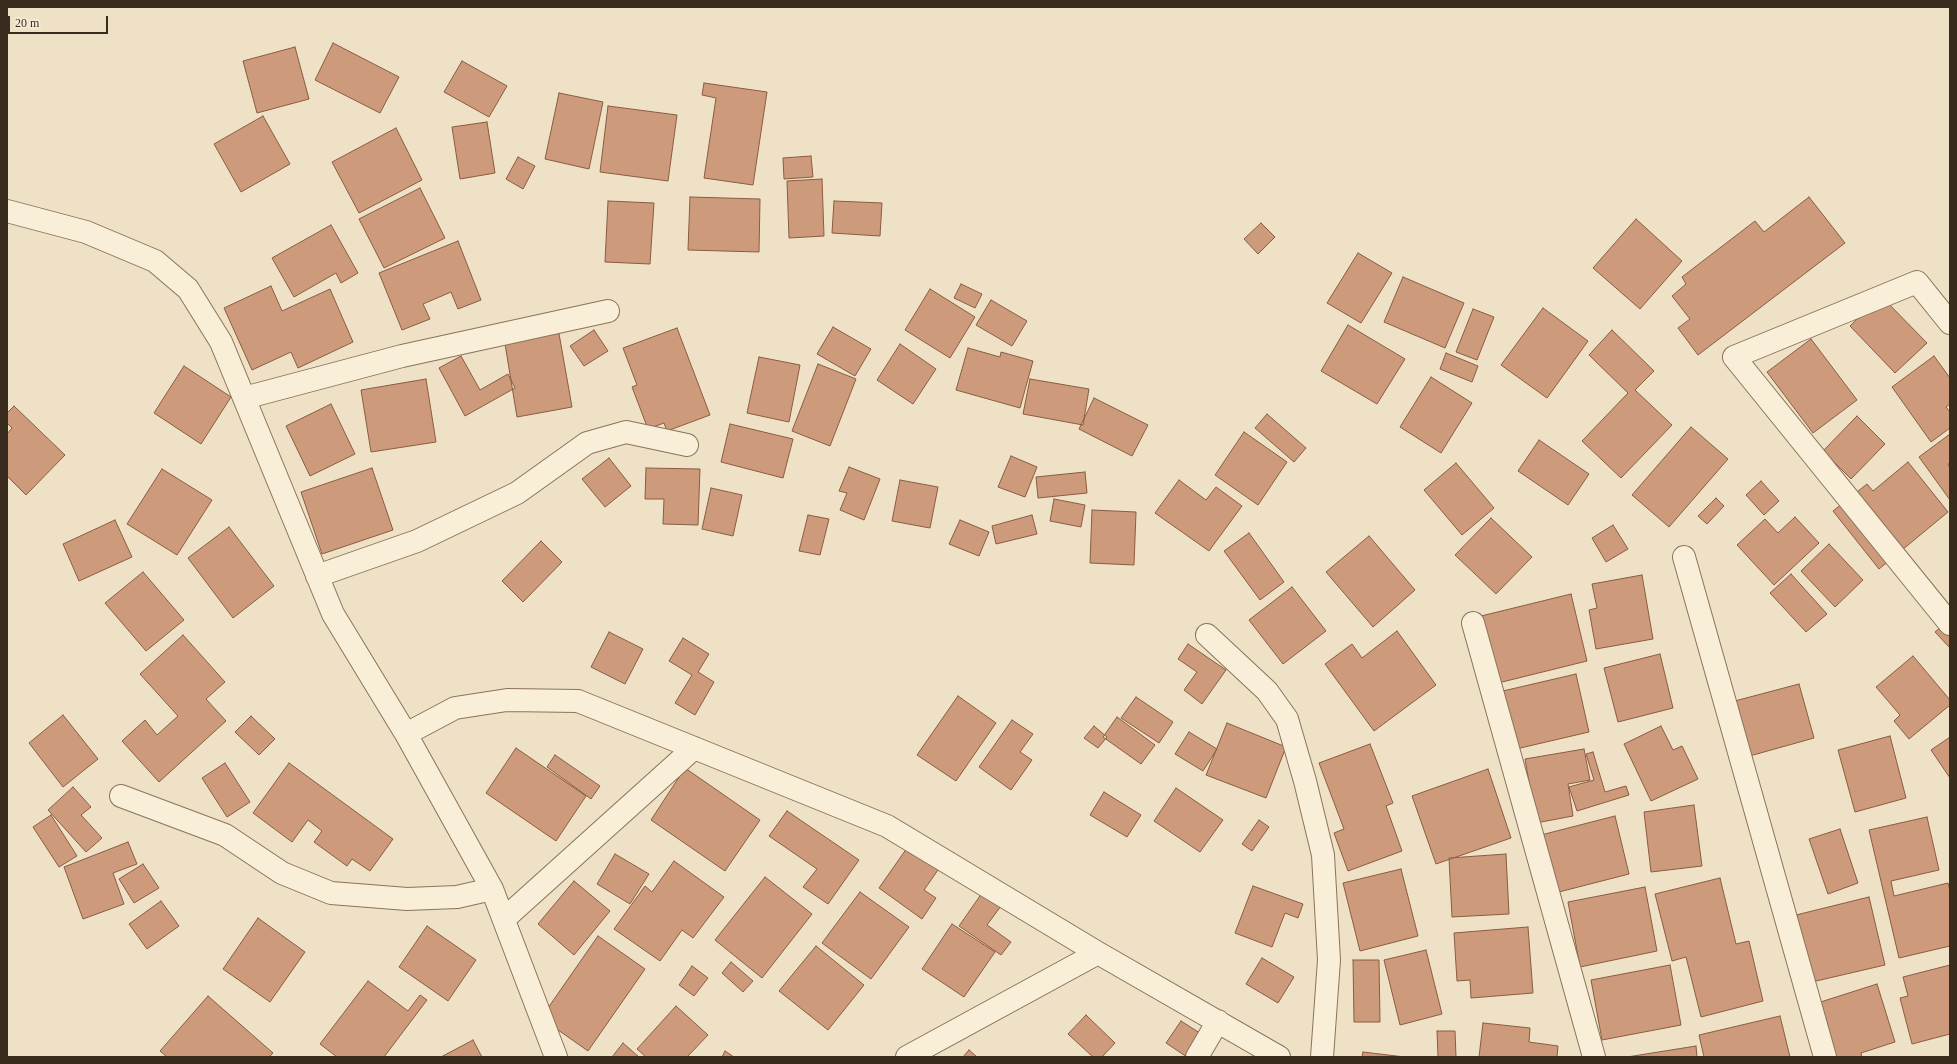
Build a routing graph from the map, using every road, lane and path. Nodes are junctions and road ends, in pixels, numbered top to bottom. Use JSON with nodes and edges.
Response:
{"nodes":[{"id":1,"x":7,"y":211,"type":"edge"},
{"id":2,"x":608,"y":311,"type":"dead end"},
{"id":3,"x":1950,"y":323,"type":"edge"},
{"id":4,"x":244,"y":398,"type":"junction"},
{"id":5,"x":687,"y":445,"type":"dead end"},
{"id":6,"x":1684,"y":557,"type":"dead end"},
{"id":7,"x":317,"y":576,"type":"junction"},
{"id":8,"x":1473,"y":623,"type":"dead end"},
{"id":9,"x":1950,"y":624,"type":"edge"},
{"id":10,"x":1207,"y":635,"type":"dead end"},
{"id":11,"x":406,"y":734,"type":"junction"},
{"id":12,"x":694,"y":748,"type":"junction"},
{"id":13,"x":121,"y":796,"type":"dead end"},
{"id":14,"x":492,"y":889,"type":"junction"},
{"id":15,"x":504,"y":919,"type":"junction"},
{"id":16,"x":1098,"y":953,"type":"junction"},
{"id":17,"x":1218,"y":1021,"type":"junction"},
{"id":18,"x":556,"y":1057,"type":"edge"},
{"id":19,"x":908,"y":1057,"type":"edge"},
{"id":20,"x":1198,"y":1057,"type":"edge"},
{"id":21,"x":1279,"y":1057,"type":"edge"},
{"id":22,"x":1322,"y":1057,"type":"edge"},
{"id":23,"x":1594,"y":1057,"type":"edge"},
{"id":24,"x":1825,"y":1057,"type":"edge"}],
"edges":[{"from":1,"to":4,"type":"street"},
{"from":2,"to":4,"type":"street"},
{"from":3,"to":9,"type":"street"},
{"from":4,"to":7,"type":"street"},
{"from":5,"to":7,"type":"street"},
{"from":6,"to":24,"type":"street"},
{"from":7,"to":11,"type":"street"},
{"from":8,"to":23,"type":"street"},
{"from":10,"to":22,"type":"street"},
{"from":11,"to":12,"type":"street"},
{"from":11,"to":14,"type":"street"},
{"from":12,"to":15,"type":"street"},
{"from":12,"to":16,"type":"street"},
{"from":13,"to":14,"type":"street"},
{"from":14,"to":15,"type":"street"},
{"from":15,"to":18,"type":"street"},
{"from":16,"to":17,"type":"street"},
{"from":16,"to":19,"type":"street"},
{"from":17,"to":20,"type":"street"},
{"from":17,"to":21,"type":"street"}]}
